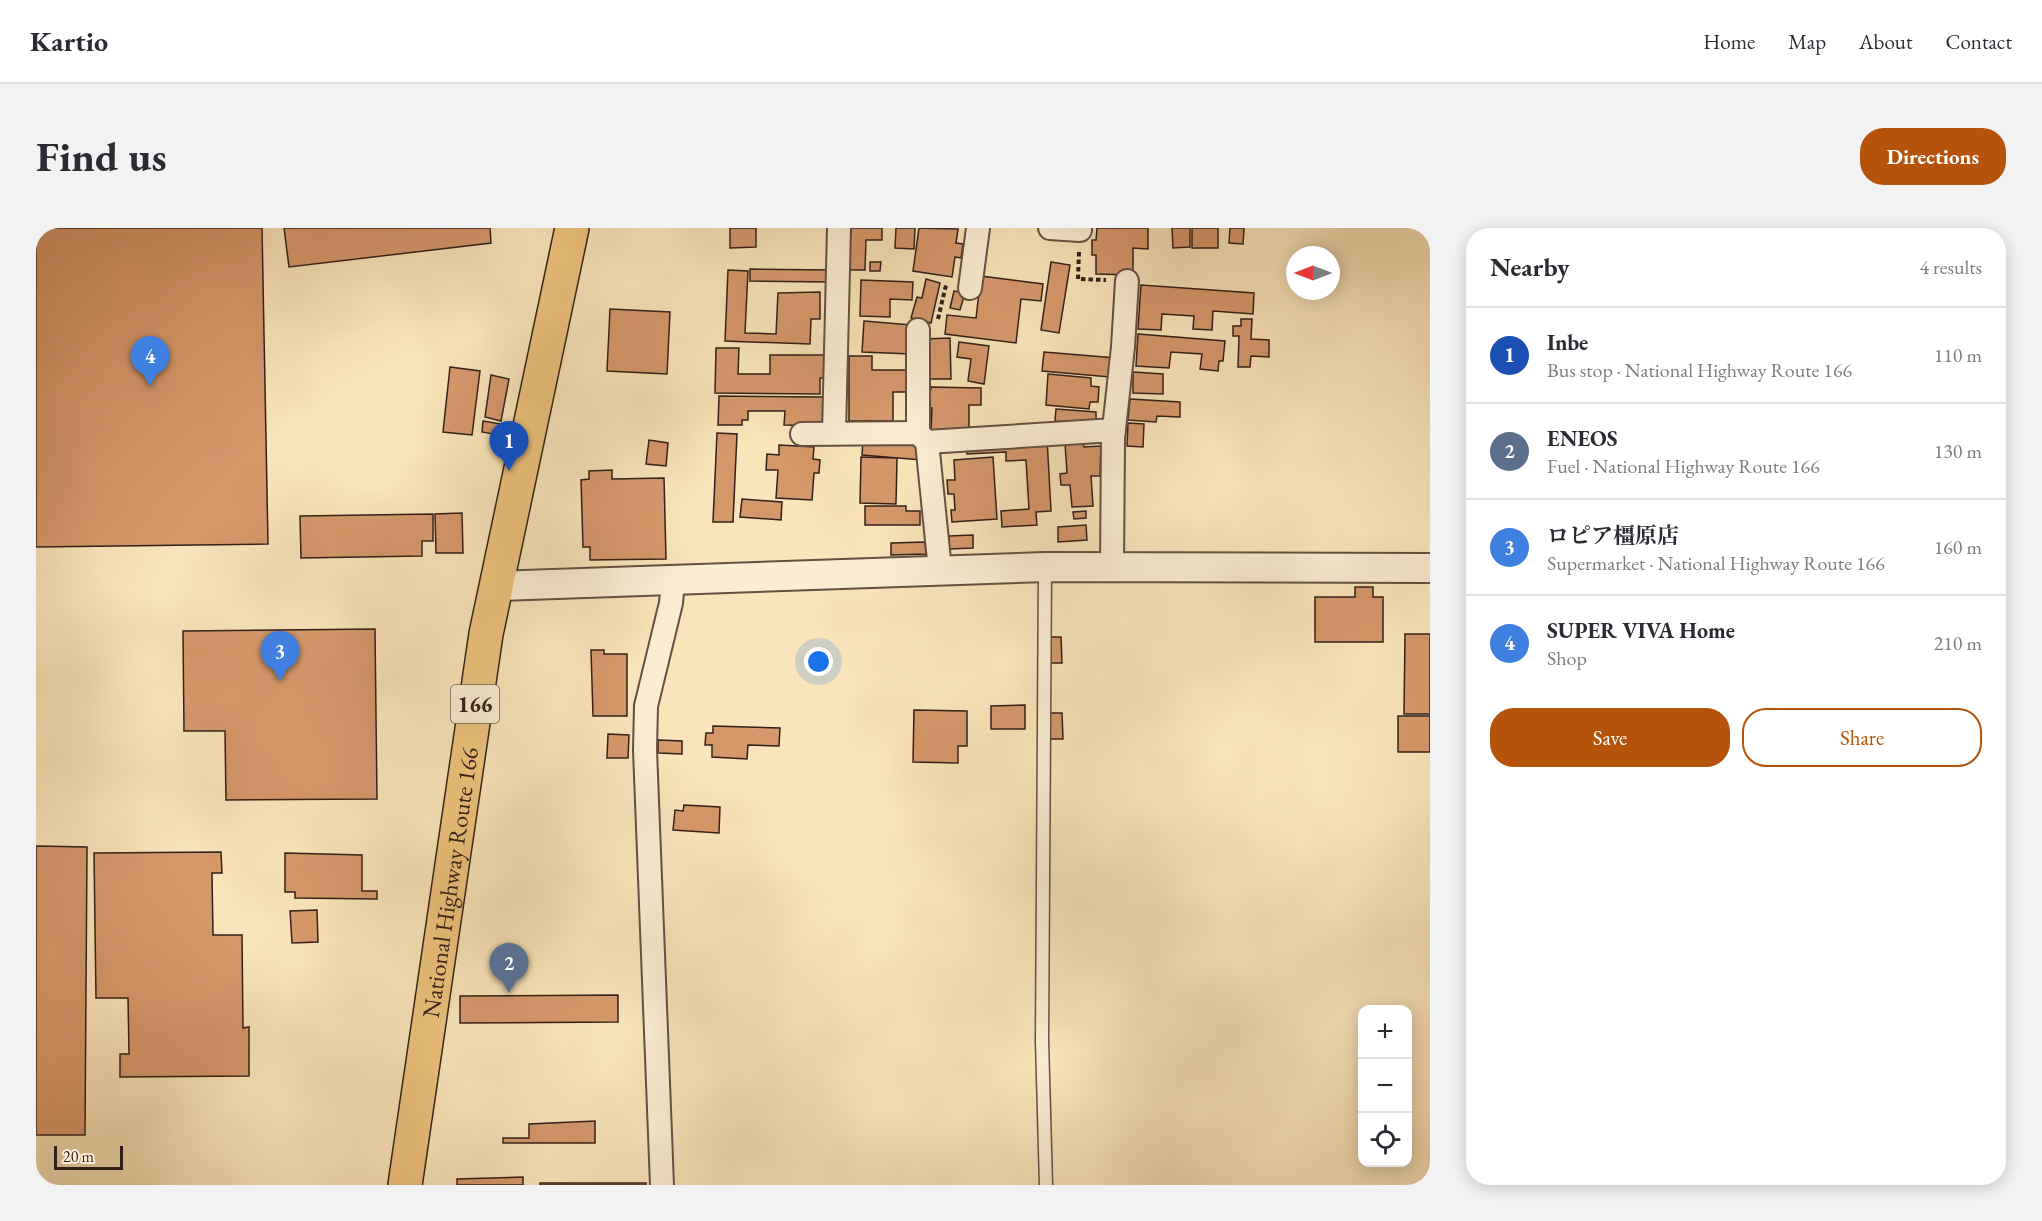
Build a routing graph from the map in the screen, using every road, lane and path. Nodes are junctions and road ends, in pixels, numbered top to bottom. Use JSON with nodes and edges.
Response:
{"nodes":[{"id":1,"x":573,"y":228,"type":"edge"},
{"id":2,"x":839,"y":228,"type":"edge"},
{"id":3,"x":978,"y":228,"type":"edge"},
{"id":4,"x":1050,"y":228,"type":"edge"},
{"id":5,"x":1080,"y":230,"type":"joint"},
{"id":6,"x":1126,"y":281,"type":"joint"},
{"id":7,"x":970,"y":288,"type":"joint"},
{"id":8,"x":918,"y":330,"type":"joint"},
{"id":9,"x":1114,"y":430,"type":"junction"},
{"id":10,"x":834,"y":433,"type":"junction"},
{"id":11,"x":802,"y":434,"type":"dead end"},
{"id":12,"x":923,"y":437,"type":"junction"},
{"id":13,"x":1045,"y":567,"type":"junction"},
{"id":14,"x":1112,"y":567,"type":"junction"},
{"id":15,"x":1430,"y":568,"type":"edge"},
{"id":16,"x":940,"y":570,"type":"junction"},
{"id":17,"x":672,"y":580,"type":"junction"},
{"id":18,"x":497,"y":586,"type":"junction"},
{"id":19,"x":405,"y":1185,"type":"edge"},
{"id":20,"x":662,"y":1185,"type":"edge"},
{"id":21,"x":1046,"y":1185,"type":"edge"}],
"edges":[{"from":1,"to":18,"type":"highway","name":"National Highway Route 166","number":"166"},
{"from":2,"to":10,"type":"street"},
{"from":3,"to":7,"type":"street"},
{"from":4,"to":5,"type":"street"},
{"from":5,"to":6,"type":"path"},
{"from":6,"to":9,"type":"street"},
{"from":7,"to":8,"type":"path"},
{"from":8,"to":12,"type":"street"},
{"from":9,"to":12,"type":"street"},
{"from":9,"to":14,"type":"street"},
{"from":10,"to":11,"type":"street"},
{"from":10,"to":12,"type":"street"},
{"from":12,"to":16,"type":"street"},
{"from":13,"to":14,"type":"street"},
{"from":13,"to":16,"type":"street"},
{"from":13,"to":21,"type":"lane"},
{"from":14,"to":15,"type":"street"},
{"from":16,"to":17,"type":"street"},
{"from":17,"to":18,"type":"street"},
{"from":17,"to":20,"type":"street"},
{"from":18,"to":19,"type":"highway","name":"National Highway Route 166","number":"166"}]}
